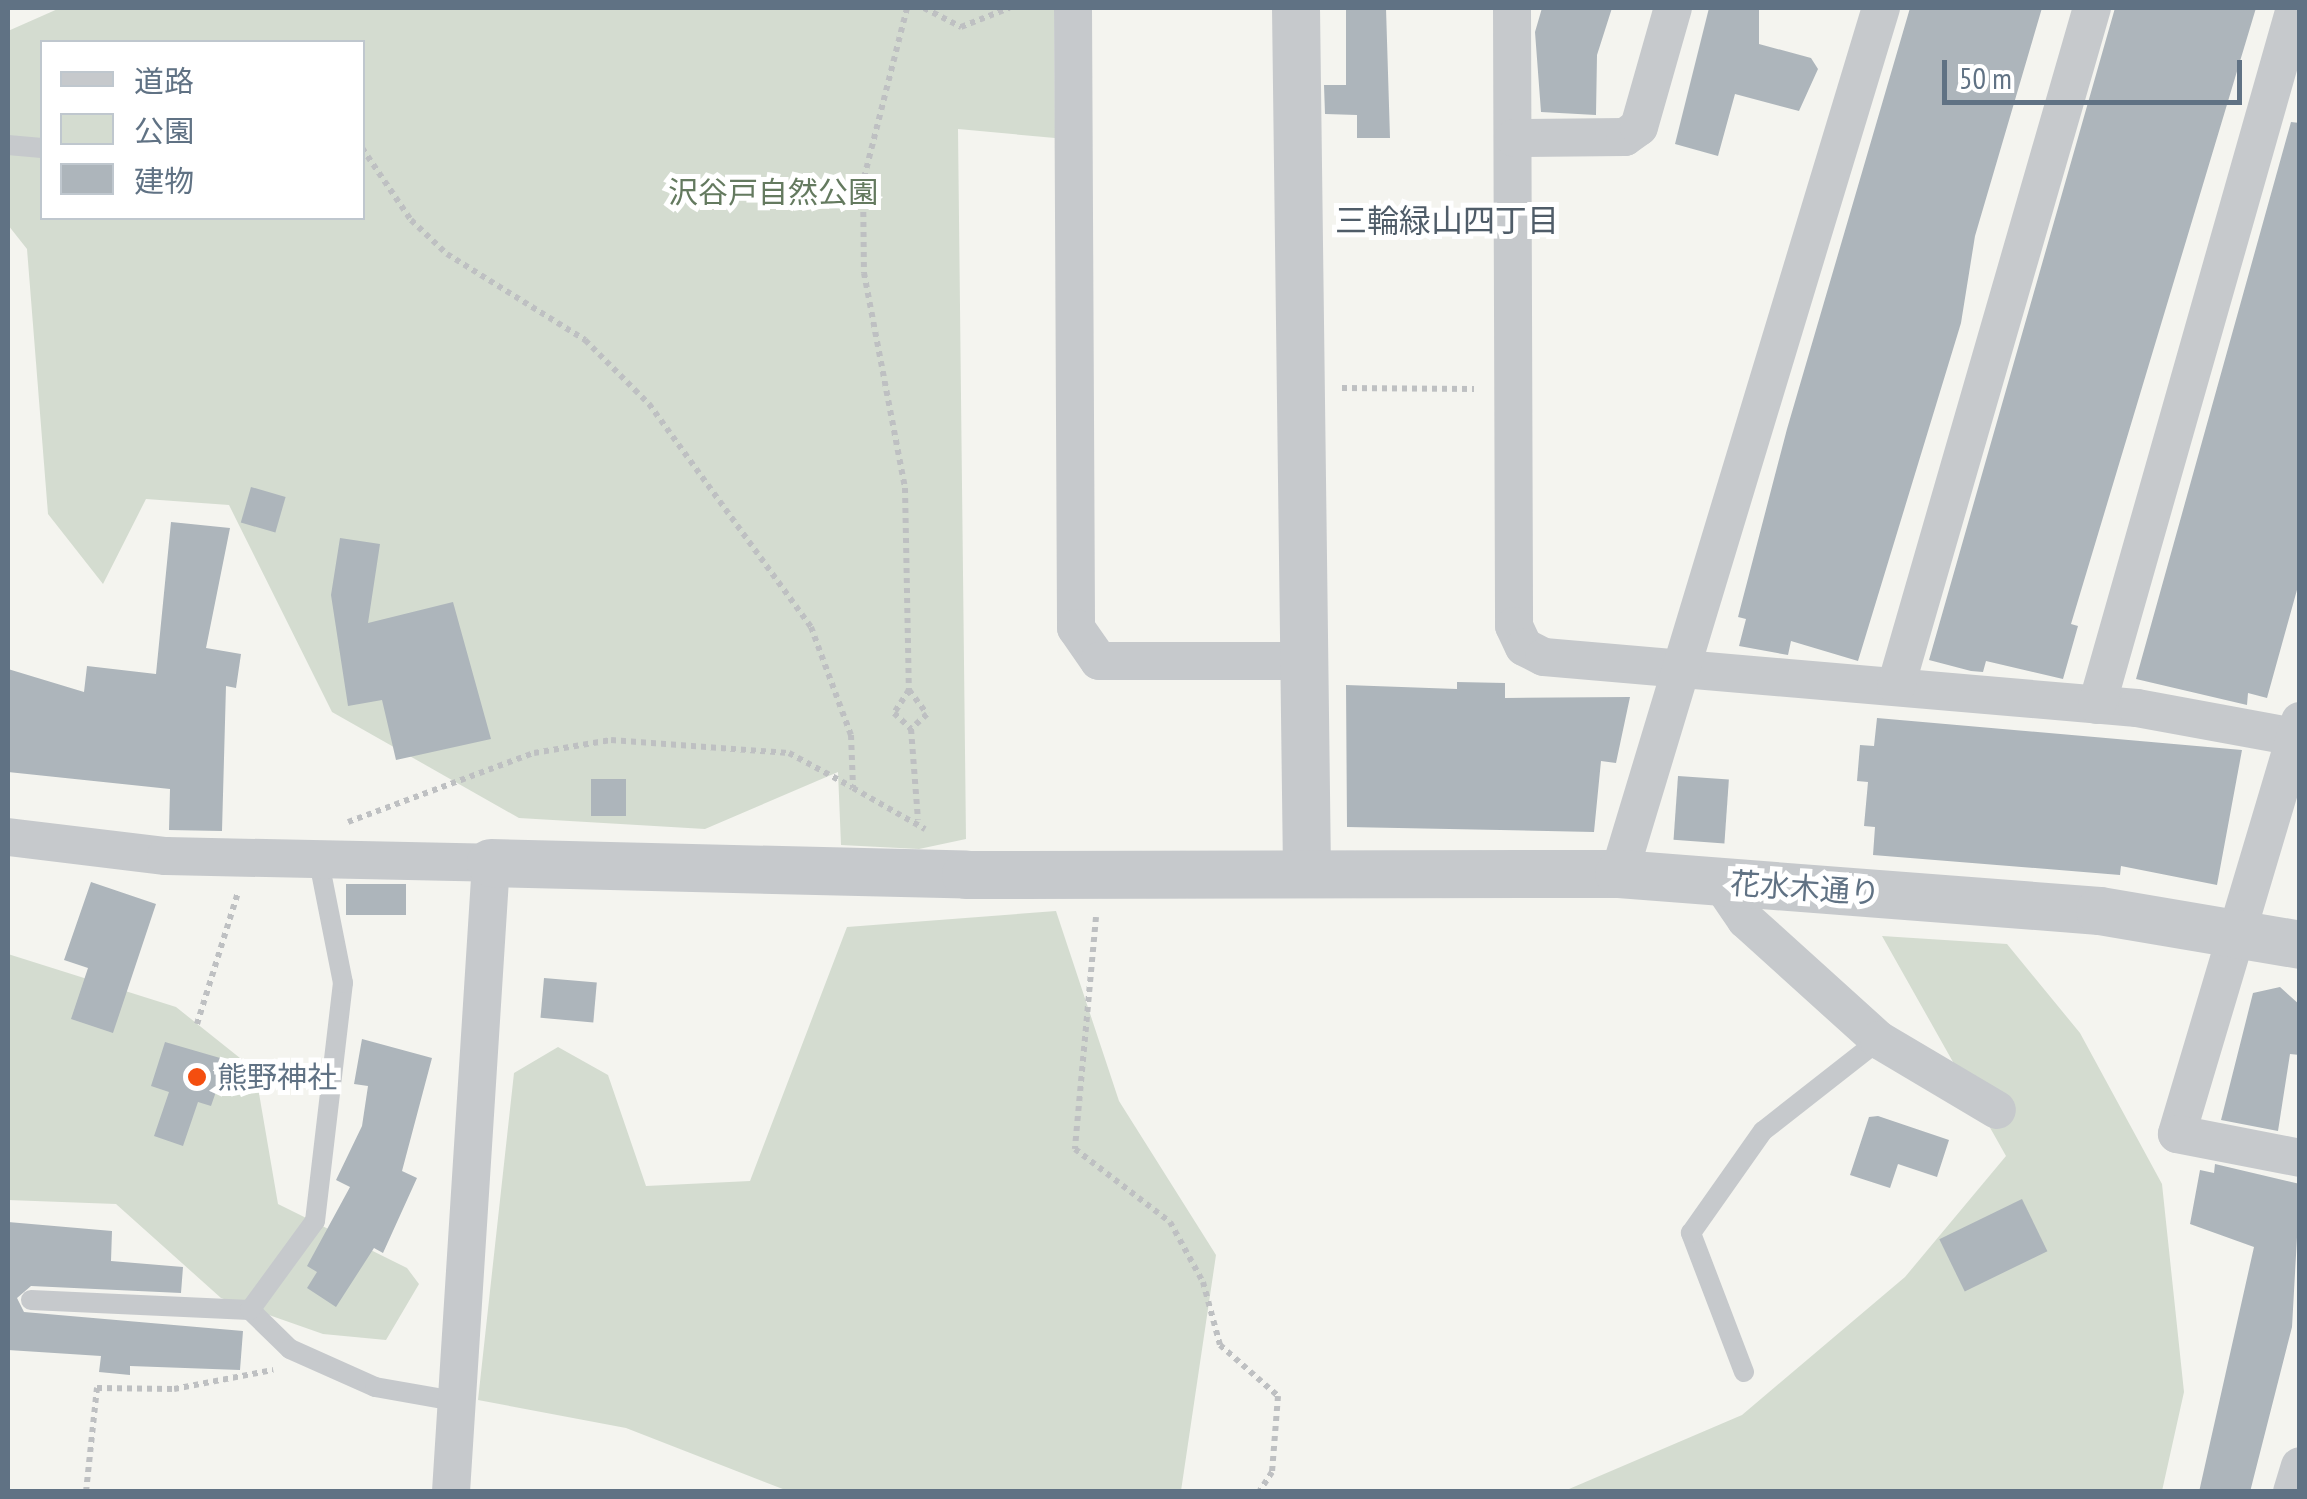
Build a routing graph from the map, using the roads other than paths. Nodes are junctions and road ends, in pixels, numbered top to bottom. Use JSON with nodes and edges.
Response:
{"nodes":[{"id":1,"x":1073,"y":8,"type":"edge"},
{"id":2,"x":1296,"y":8,"type":"edge"},
{"id":3,"x":1512,"y":8,"type":"edge"},
{"id":4,"x":1672,"y":8,"type":"edge"},
{"id":5,"x":1881,"y":8,"type":"edge"},
{"id":6,"x":2092,"y":8,"type":"edge"},
{"id":7,"x":2296,"y":8,"type":"edge"},
{"id":8,"x":1514,"y":138,"type":"junction"},
{"id":9,"x":8,"y":145,"type":"edge"},
{"id":10,"x":40,"y":148,"type":"edge"},
{"id":11,"x":1304,"y":661,"type":"junction"},
{"id":12,"x":1682,"y":668,"type":"junction"},
{"id":13,"x":1896,"y":686,"type":"junction"},
{"id":14,"x":2098,"y":705,"type":"junction"},
{"id":15,"x":2298,"y":732,"type":"edge"},
{"id":16,"x":8,"y":837,"type":"edge"},
{"id":17,"x":318,"y":857,"type":"junction"},
{"id":18,"x":491,"y":862,"type":"junction"},
{"id":19,"x":1306,"y":871,"type":"junction"},
{"id":20,"x":1620,"y":874,"type":"junction"},
{"id":21,"x":1720,"y":882,"type":"junction"},
{"id":22,"x":2237,"y":932,"type":"junction"},
{"id":23,"x":2300,"y":945,"type":"edge"},
{"id":24,"x":1878,"y":1040,"type":"junction"},
{"id":25,"x":1997,"y":1110,"type":"dead end"},
{"id":26,"x":2300,"y":1158,"type":"edge"},
{"id":27,"x":31,"y":1300,"type":"dead end"},
{"id":28,"x":250,"y":1310,"type":"junction"},
{"id":29,"x":1744,"y":1372,"type":"dead end"},
{"id":30,"x":454,"y":1402,"type":"junction"},
{"id":31,"x":2300,"y":1466,"type":"edge"},
{"id":32,"x":451,"y":1492,"type":"edge"},
{"id":33,"x":2292,"y":1492,"type":"edge"}],
"edges":[{"from":1,"to":11,"type":"street"},
{"from":2,"to":11,"type":"street"},
{"from":3,"to":8,"type":"street"},
{"from":4,"to":8,"type":"street"},
{"from":5,"to":12,"type":"street"},
{"from":6,"to":13,"type":"street"},
{"from":7,"to":14,"type":"street"},
{"from":8,"to":12,"type":"street"},
{"from":9,"to":10,"type":"lane"},
{"from":11,"to":19,"type":"street"},
{"from":12,"to":13,"type":"street"},
{"from":12,"to":20,"type":"street"},
{"from":13,"to":14,"type":"street"},
{"from":14,"to":15,"type":"street"},
{"from":15,"to":22,"type":"street"},
{"from":16,"to":17,"type":"street"},
{"from":17,"to":18,"type":"street"},
{"from":17,"to":28,"type":"lane"},
{"from":18,"to":19,"type":"street","name":"花水木通り"},
{"from":18,"to":30,"type":"street"},
{"from":19,"to":20,"type":"street","name":"花水木通り"},
{"from":20,"to":21,"type":"street","name":"花水木通り"},
{"from":21,"to":22,"type":"street","name":"花水木通り"},
{"from":21,"to":24,"type":"street"},
{"from":22,"to":23,"type":"street","name":"花水木通り"},
{"from":22,"to":26,"type":"street"},
{"from":24,"to":25,"type":"street"},
{"from":24,"to":29,"type":"lane"},
{"from":27,"to":28,"type":"lane"},
{"from":28,"to":30,"type":"lane"},
{"from":30,"to":32,"type":"street"},
{"from":31,"to":33,"type":"street"}]}
